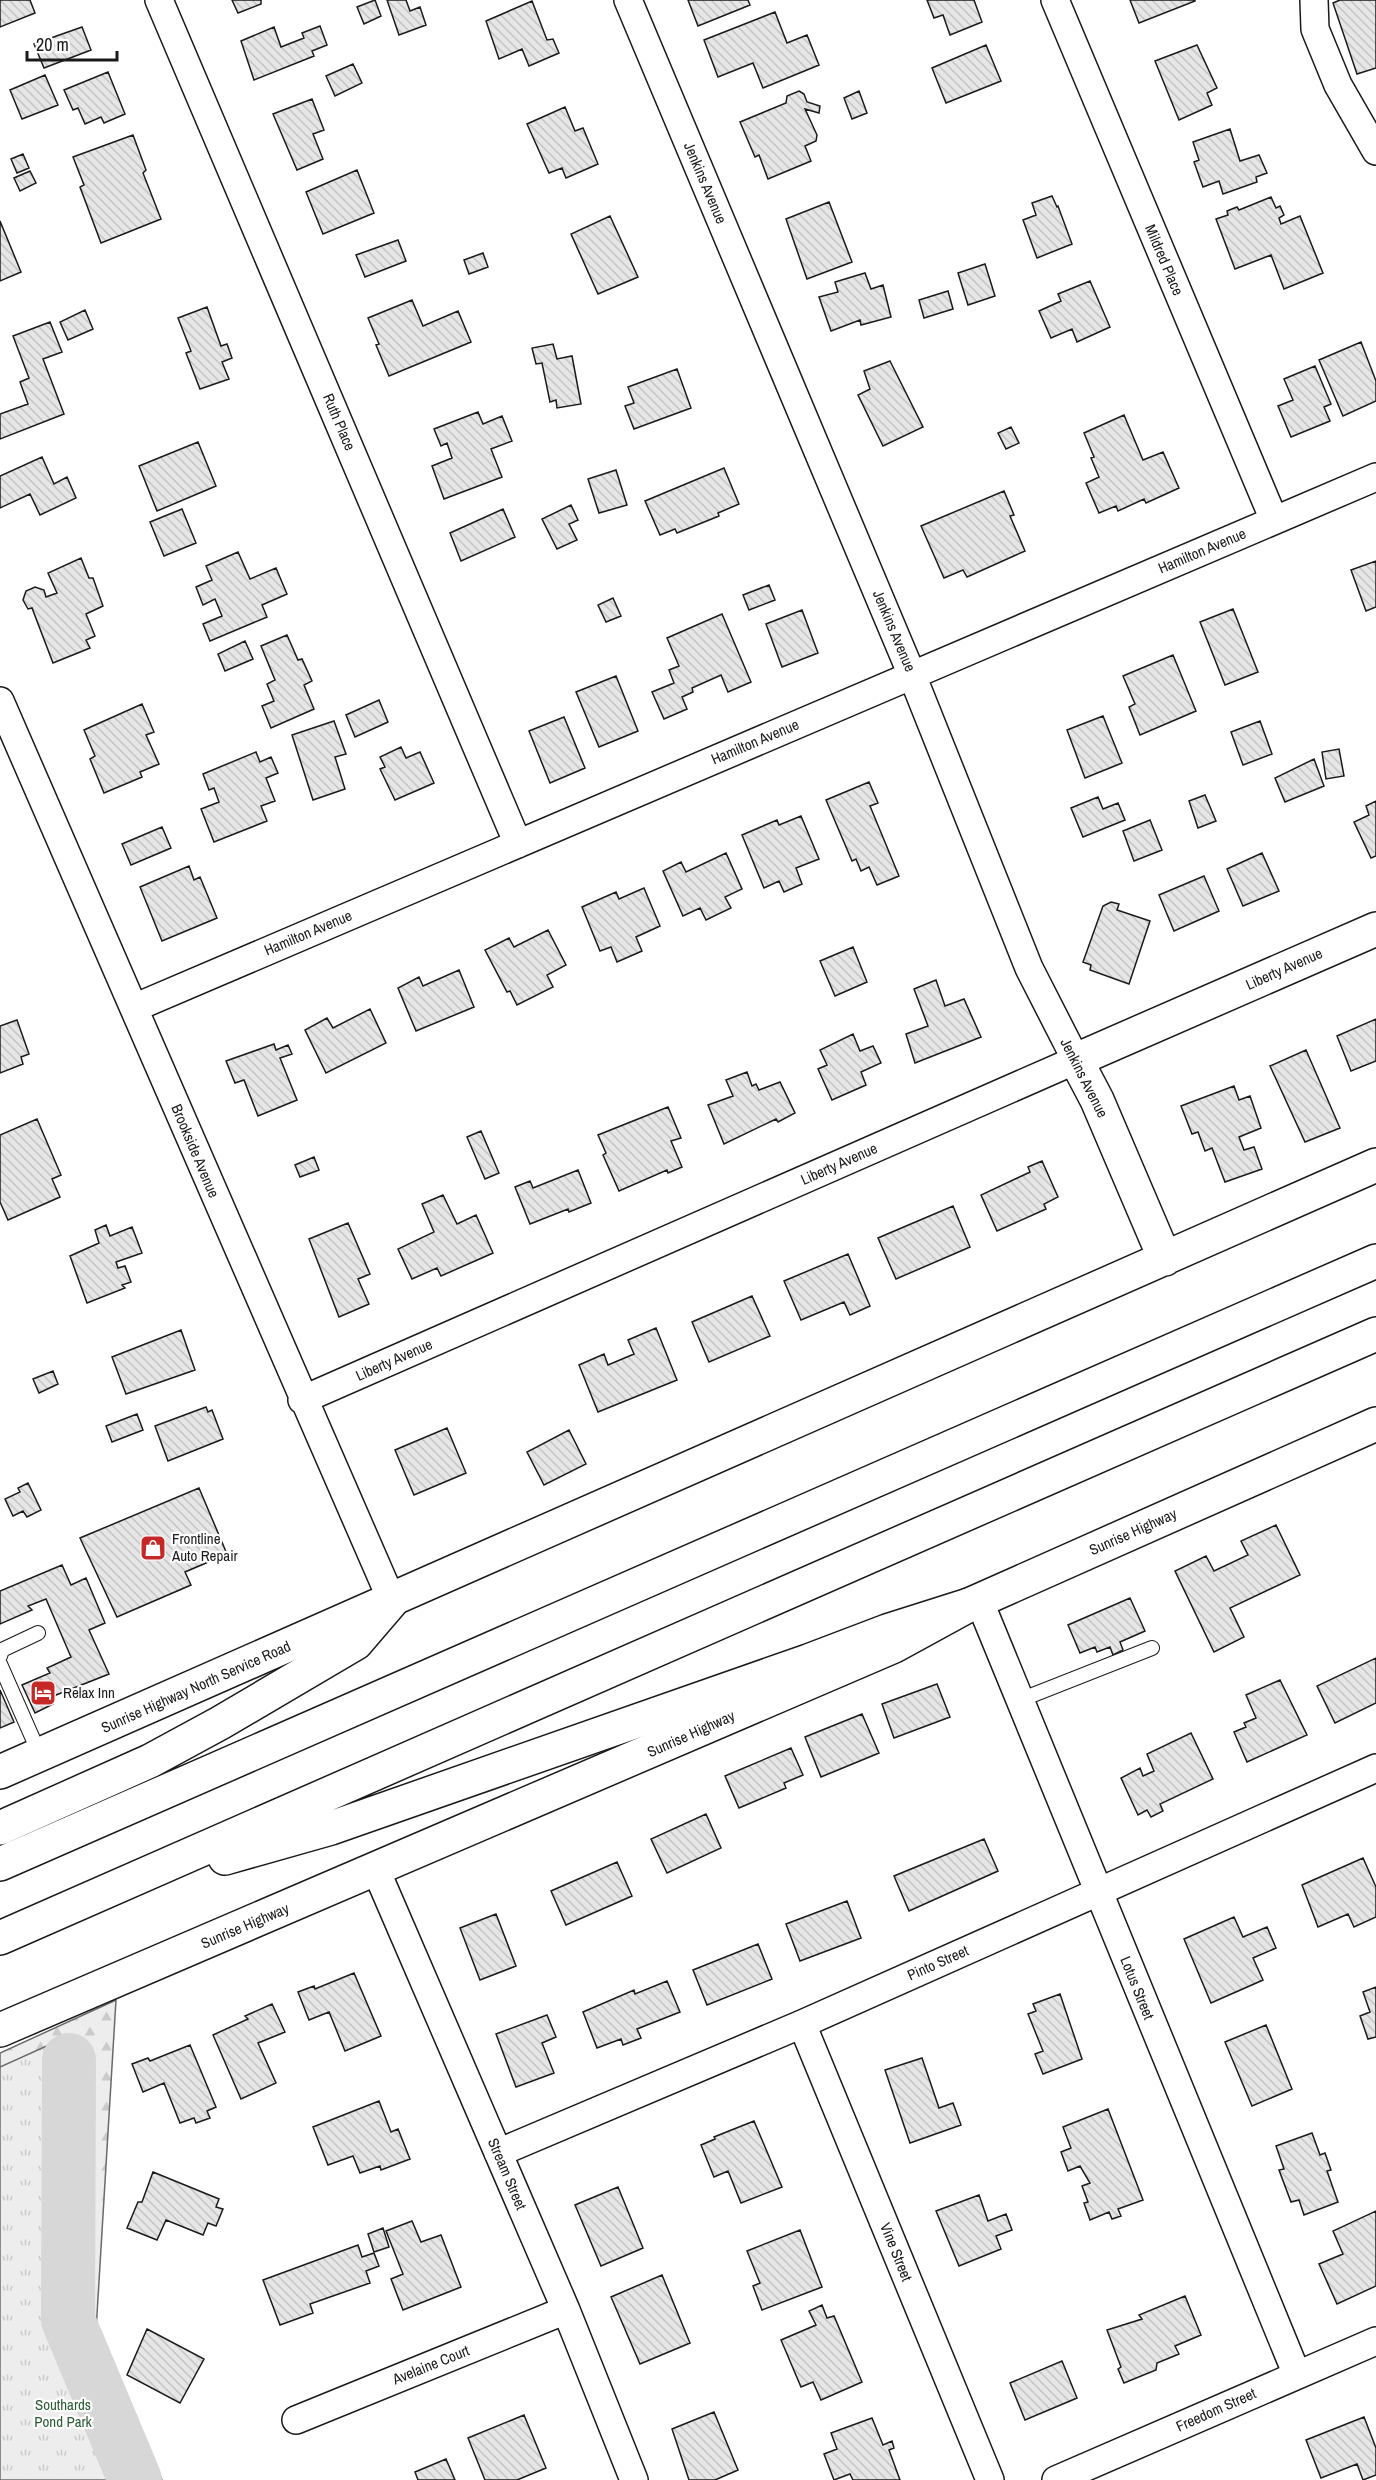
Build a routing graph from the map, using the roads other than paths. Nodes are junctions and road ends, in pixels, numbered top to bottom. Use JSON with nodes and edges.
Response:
{"nodes":[{"id":1,"x":159,"y":0,"type":"edge"},
{"id":2,"x":628,"y":0,"type":"edge"},
{"id":3,"x":1055,"y":0,"type":"edge"},
{"id":4,"x":1314,"y":0,"type":"edge"},
{"id":5,"x":1376,"y":151,"type":"edge"},
{"id":6,"x":1376,"y":477,"type":"edge"},
{"id":7,"x":1274,"y":520,"type":"junction"},
{"id":8,"x":912,"y":675,"type":"junction"},
{"id":9,"x":0,"y":701,"type":"edge"},
{"id":10,"x":518,"y":844,"type":"junction"},
{"id":11,"x":1376,"y":929,"type":"edge"},
{"id":12,"x":134,"y":1008,"type":"junction"},
{"id":13,"x":1076,"y":1060,"type":"junction"},
{"id":14,"x":1376,"y":1165,"type":"edge"},
{"id":15,"x":1165,"y":1259,"type":"junction"},
{"id":16,"x":1376,"y":1261,"type":"edge"},
{"id":17,"x":1376,"y":1335,"type":"edge"},
{"id":18,"x":303,"y":1400,"type":"junction"},
{"id":19,"x":1376,"y":1424,"type":"edge"},
{"id":20,"x":392,"y":1601,"type":"junction"},
{"id":21,"x":974,"y":1602,"type":"junction"},
{"id":22,"x":38,"y":1633,"type":"dead end"},
{"id":23,"x":1152,"y":1648,"type":"dead end"},
{"id":24,"x":0,"y":1656,"type":"edge"},
{"id":25,"x":0,"y":1664,"type":"edge"},
{"id":26,"x":1020,"y":1700,"type":"junction"},
{"id":27,"x":40,"y":1755,"type":"junction"},
{"id":28,"x":1376,"y":1768,"type":"edge"},
{"id":29,"x":0,"y":1772,"type":"edge"},
{"id":30,"x":0,"y":1828,"type":"edge"},
{"id":31,"x":0,"y":1864,"type":"edge"},
{"id":32,"x":376,"y":1870,"type":"junction"},
{"id":33,"x":108,"y":1891,"type":"junction"},
{"id":34,"x":1098,"y":1892,"type":"junction"},
{"id":35,"x":0,"y":1938,"type":"edge"},
{"id":36,"x":802,"y":2024,"type":"junction"},
{"id":37,"x":0,"y":2030,"type":"edge"},
{"id":38,"x":498,"y":2153,"type":"junction"},
{"id":39,"x":566,"y":2310,"type":"junction"},
{"id":40,"x":1376,"y":2341,"type":"edge"},
{"id":41,"x":1297,"y":2375,"type":"junction"},
{"id":42,"x":296,"y":2420,"type":"dead end"},
{"id":43,"x":634,"y":2480,"type":"edge"},
{"id":44,"x":990,"y":2480,"type":"edge"},
{"id":45,"x":1056,"y":2480,"type":"edge"}],
"edges":[{"from":1,"to":10,"type":"street","name":"Ruth Place"},
{"from":2,"to":8,"type":"street","name":"Jenkins Avenue"},
{"from":3,"to":7,"type":"street","name":"Mildred Place"},
{"from":4,"to":5,"type":"street"},
{"from":6,"to":7,"type":"street","name":"Hamilton Avenue"},
{"from":7,"to":8,"type":"street","name":"Hamilton Avenue"},
{"from":8,"to":10,"type":"street","name":"Hamilton Avenue"},
{"from":8,"to":13,"type":"street","name":"Jenkins Avenue"},
{"from":9,"to":12,"type":"street","name":"Brookside Avenue"},
{"from":10,"to":12,"type":"street","name":"Hamilton Avenue"},
{"from":11,"to":13,"type":"main road","name":"Liberty Avenue"},
{"from":12,"to":18,"type":"street","name":"Brookside Avenue"},
{"from":13,"to":15,"type":"main road","name":"Jenkins Avenue"},
{"from":13,"to":18,"type":"street","name":"Liberty Avenue"},
{"from":14,"to":15,"type":"main road"},
{"from":15,"to":20,"type":"main road"},
{"from":16,"to":31,"type":"main road"},
{"from":17,"to":33,"type":"main road"},
{"from":18,"to":20,"type":"street","name":"Brookside Avenue"},
{"from":19,"to":21,"type":"main road","name":"Sunrise Highway"},
{"from":20,"to":27,"type":"main road","name":"Sunrise Highway North Service Road"},
{"from":20,"to":30,"type":"main road"},
{"from":21,"to":26,"type":"street","name":"Lotus Street"},
{"from":21,"to":32,"type":"main road","name":"Sunrise Highway"},
{"from":21,"to":33,"type":"main road"},
{"from":22,"to":24,"type":"lane"},
{"from":23,"to":26,"type":"lane"},
{"from":25,"to":27,"type":"lane"},
{"from":26,"to":34,"type":"street","name":"Lotus Street"},
{"from":27,"to":29,"type":"main road","name":"Sunrise Highway North Service Road"},
{"from":28,"to":34,"type":"street","name":"Pinto Street"},
{"from":32,"to":37,"type":"main road","name":"Sunrise Highway"},
{"from":32,"to":38,"type":"street","name":"Stream Street"},
{"from":33,"to":35,"type":"main road"},
{"from":34,"to":36,"type":"street","name":"Pinto Street"},
{"from":34,"to":41,"type":"street","name":"Lotus Street"},
{"from":36,"to":38,"type":"street","name":"Pinto Street"},
{"from":36,"to":44,"type":"street","name":"Vine Street"},
{"from":38,"to":39,"type":"street","name":"Stream Street"},
{"from":39,"to":42,"type":"street","name":"Avelaine Court"},
{"from":39,"to":43,"type":"street","name":"Stream Street"},
{"from":40,"to":41,"type":"street","name":"Freedom Street"},
{"from":41,"to":45,"type":"street","name":"Freedom Street"}]}
